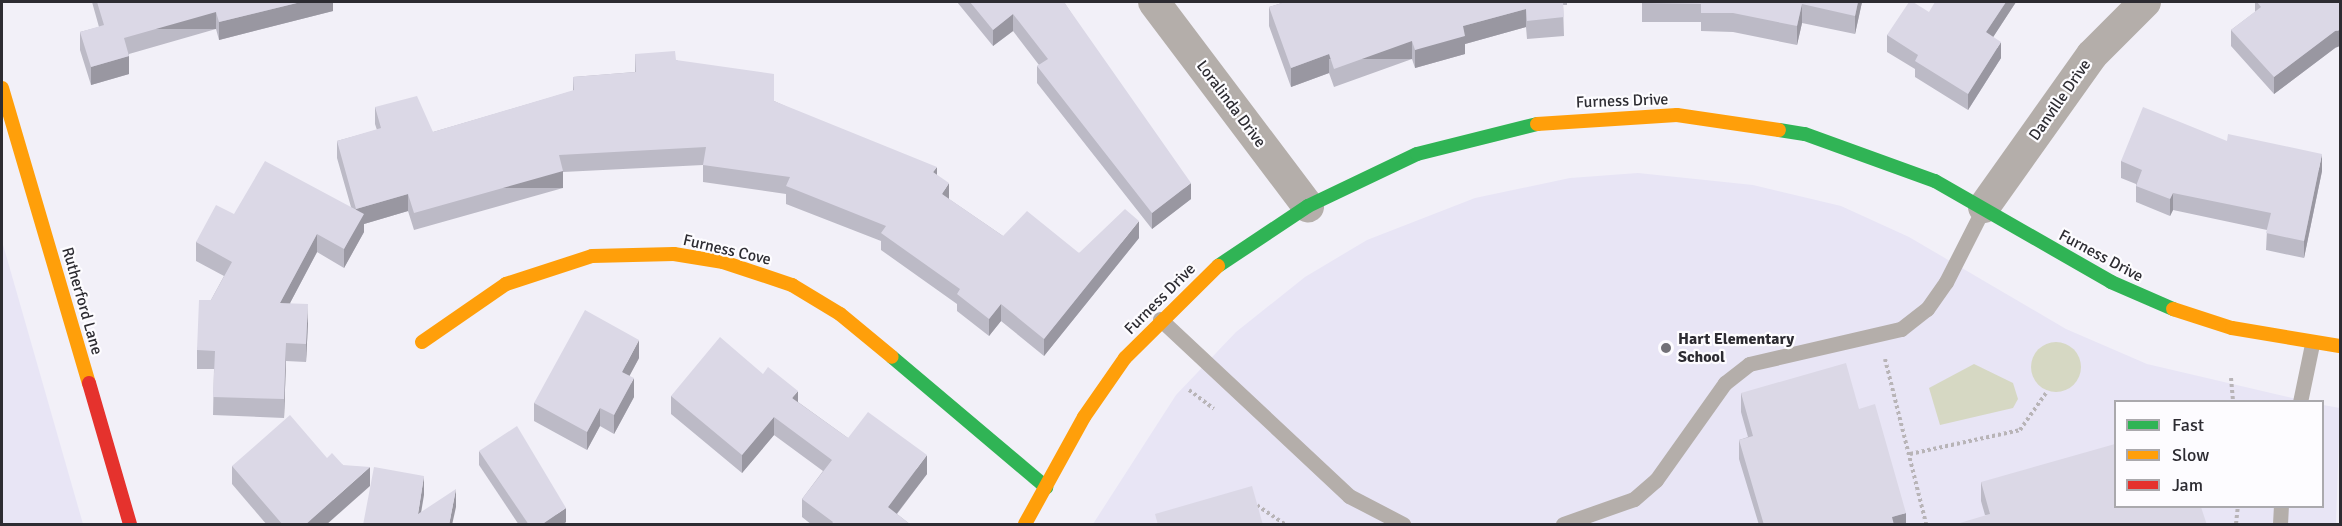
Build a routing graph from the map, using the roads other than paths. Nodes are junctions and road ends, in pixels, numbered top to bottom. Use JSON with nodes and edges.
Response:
{"nodes":[{"id":1,"x":1154,"y":2,"type":"edge"},
{"id":2,"x":2145,"y":2,"type":"edge"},
{"id":3,"x":2,"y":88,"type":"edge"},
{"id":4,"x":1308,"y":206,"type":"junction"},
{"id":5,"x":1984,"y":207,"type":"junction"},
{"id":6,"x":1160,"y":319,"type":"junction"},
{"id":7,"x":422,"y":342,"type":"dead end"},
{"id":8,"x":2312,"y":344,"type":"junction"},
{"id":9,"x":2340,"y":346,"type":"edge"},
{"id":10,"x":2300,"y":400,"type":"edge"},
{"id":11,"x":1046,"y":487,"type":"junction"},
{"id":12,"x":2281,"y":508,"type":"edge"},
{"id":13,"x":130,"y":525,"type":"edge"},
{"id":14,"x":1025,"y":525,"type":"edge"},
{"id":15,"x":1403,"y":525,"type":"edge"},
{"id":16,"x":1563,"y":525,"type":"edge"},
{"id":17,"x":2280,"y":525,"type":"edge"}],
"edges":[{"from":1,"to":4,"type":"street","name":"Loralinda Drive"},
{"from":2,"to":5,"type":"street","name":"Danville Drive"},
{"from":3,"to":13,"type":"street","name":"Rutherford Lane"},
{"from":4,"to":5,"type":"street","name":"Furness Drive"},
{"from":4,"to":6,"type":"street","name":"Furness Drive"},
{"from":5,"to":8,"type":"street","name":"Furness Drive"},
{"from":5,"to":16,"type":"lane"},
{"from":6,"to":11,"type":"street","name":"Furness Drive"},
{"from":6,"to":15,"type":"lane"},
{"from":7,"to":11,"type":"street","name":"Furness Cove"},
{"from":8,"to":9,"type":"street","name":"Furness Drive"},
{"from":8,"to":10,"type":"lane"},
{"from":11,"to":14,"type":"street","name":"Furness Drive"},
{"from":12,"to":17,"type":"lane"}]}
